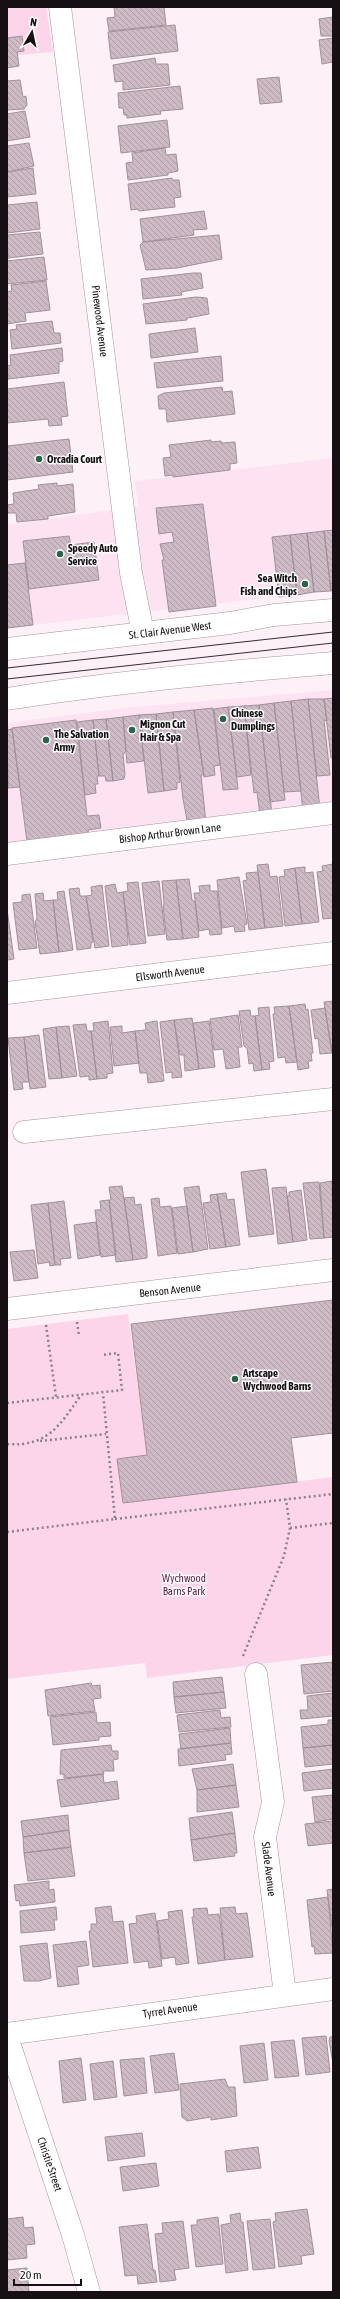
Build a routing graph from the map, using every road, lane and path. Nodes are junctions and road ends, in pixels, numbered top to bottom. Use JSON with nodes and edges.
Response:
{"nodes":[{"id":1,"x":60,"y":7,"type":"edge"},
{"id":2,"x":333,"y":610,"type":"edge"},
{"id":3,"x":143,"y":634,"type":"junction"},
{"id":4,"x":7,"y":649,"type":"edge"},
{"id":5,"x":333,"y":663,"type":"edge"},
{"id":6,"x":7,"y":699,"type":"edge"},
{"id":7,"x":333,"y":813,"type":"edge"},
{"id":8,"x":7,"y":854,"type":"edge"},
{"id":9,"x":333,"y":953,"type":"edge"},
{"id":10,"x":7,"y":993,"type":"edge"},
{"id":11,"x":333,"y":1099,"type":"edge"},
{"id":12,"x":24,"y":1132,"type":"dead end"},
{"id":13,"x":333,"y":1270,"type":"edge"},
{"id":14,"x":7,"y":1309,"type":"edge"},
{"id":15,"x":76,"y":1317,"type":"dead end"},
{"id":16,"x":45,"y":1321,"type":"dead end"},
{"id":17,"x":79,"y":1336,"type":"dead end"},
{"id":18,"x":101,"y":1355,"type":"dead end"},
{"id":19,"x":102,"y":1393,"type":"junction"},
{"id":20,"x":81,"y":1395,"type":"junction"},
{"id":21,"x":56,"y":1397,"type":"junction"},
{"id":22,"x":7,"y":1403,"type":"edge"},
{"id":23,"x":106,"y":1434,"type":"junction"},
{"id":24,"x":38,"y":1441,"type":"junction"},
{"id":25,"x":7,"y":1444,"type":"edge"},
{"id":26,"x":333,"y":1494,"type":"edge"},
{"id":27,"x":286,"y":1499,"type":"junction"},
{"id":28,"x":115,"y":1519,"type":"junction"},
{"id":29,"x":333,"y":1524,"type":"edge"},
{"id":30,"x":290,"y":1528,"type":"junction"},
{"id":31,"x":7,"y":1532,"type":"edge"},
{"id":32,"x":248,"y":1668,"type":"joint"},
{"id":33,"x":333,"y":1989,"type":"edge"},
{"id":34,"x":285,"y":1994,"type":"junction"},
{"id":35,"x":7,"y":2034,"type":"edge"},
{"id":36,"x":7,"y":2037,"type":"edge"},
{"id":37,"x":89,"y":2292,"type":"edge"}],
"edges":[{"from":1,"to":3,"type":"street","name":"Pinewood Avenue"},
{"from":2,"to":3,"type":"street","name":"St. Clair Avenue West"},
{"from":3,"to":4,"type":"street","name":"St. Clair Avenue West"},
{"from":5,"to":6,"type":"street"},
{"from":7,"to":8,"type":"street","name":"Bishop Arthur Brown Lane"},
{"from":9,"to":10,"type":"street","name":"Ellsworth Avenue"},
{"from":11,"to":12,"type":"street"},
{"from":13,"to":14,"type":"street","name":"Benson Avenue"},
{"from":15,"to":17,"type":"path"},
{"from":16,"to":21,"type":"path"},
{"from":18,"to":19,"type":"path"},
{"from":19,"to":20,"type":"path"},
{"from":19,"to":23,"type":"path"},
{"from":20,"to":21,"type":"path"},
{"from":20,"to":24,"type":"path"},
{"from":21,"to":22,"type":"path"},
{"from":23,"to":24,"type":"path"},
{"from":23,"to":28,"type":"path"},
{"from":24,"to":25,"type":"path"},
{"from":26,"to":27,"type":"path"},
{"from":27,"to":28,"type":"path"},
{"from":27,"to":30,"type":"path"},
{"from":28,"to":31,"type":"path"},
{"from":29,"to":30,"type":"path"},
{"from":30,"to":32,"type":"path"},
{"from":32,"to":34,"type":"street","name":"Slade Avenue"},
{"from":33,"to":34,"type":"street","name":"Tyrrel Avenue"},
{"from":34,"to":35,"type":"street","name":"Tyrrel Avenue"},
{"from":36,"to":37,"type":"street","name":"Christie Street"}]}
